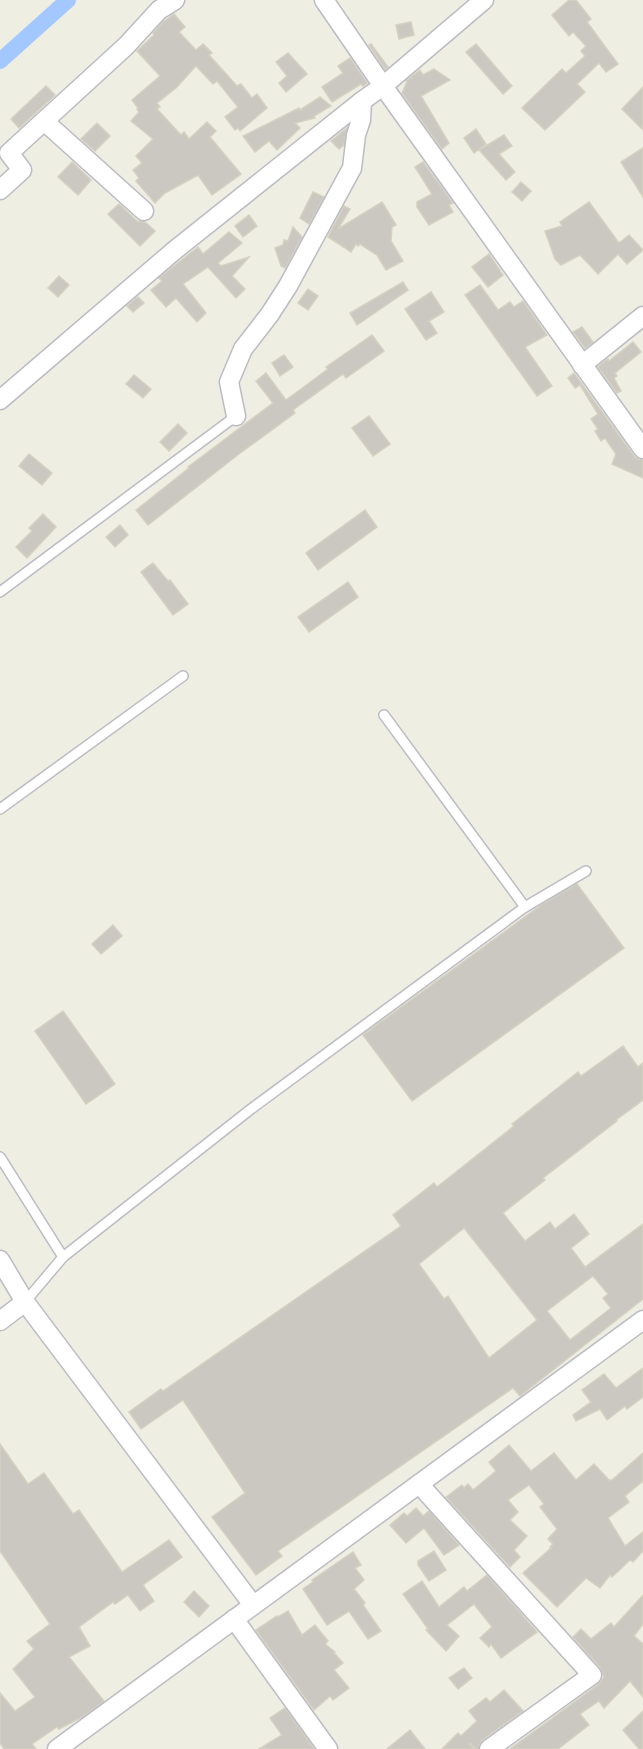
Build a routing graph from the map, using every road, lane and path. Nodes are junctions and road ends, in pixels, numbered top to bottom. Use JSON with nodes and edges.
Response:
{"nodes":[{"id":1,"x":175,"y":0,"type":"edge"},
{"id":2,"x":324,"y":0,"type":"edge"},
{"id":3,"x":484,"y":0,"type":"edge"},
{"id":4,"x":383,"y":86,"type":"junction"},
{"id":5,"x":362,"y":100,"type":"junction"},
{"id":6,"x":44,"y":121,"type":"junction"},
{"id":7,"x":0,"y":190,"type":"edge"},
{"id":8,"x":144,"y":211,"type":"dead end"},
{"id":9,"x":643,"y":316,"type":"edge"},
{"id":10,"x":582,"y":365,"type":"junction"},
{"id":11,"x":0,"y":400,"type":"edge"},
{"id":12,"x":236,"y":416,"type":"joint"},
{"id":13,"x":643,"y":449,"type":"edge"},
{"id":14,"x":0,"y":592,"type":"edge"},
{"id":15,"x":183,"y":676,"type":"dead end"},
{"id":16,"x":384,"y":715,"type":"dead end"},
{"id":17,"x":0,"y":809,"type":"edge"},
{"id":18,"x":586,"y":871,"type":"dead end"},
{"id":19,"x":525,"y":907,"type":"junction"},
{"id":20,"x":0,"y":1157,"type":"edge"},
{"id":21,"x":63,"y":1257,"type":"junction"},
{"id":22,"x":0,"y":1260,"type":"edge"},
{"id":23,"x":25,"y":1302,"type":"junction"},
{"id":24,"x":643,"y":1320,"type":"edge"},
{"id":25,"x":0,"y":1321,"type":"edge"},
{"id":26,"x":418,"y":1484,"type":"junction"},
{"id":27,"x":253,"y":1605,"type":"junction"},
{"id":28,"x":234,"y":1618,"type":"junction"},
{"id":29,"x":57,"y":1749,"type":"edge"},
{"id":30,"x":328,"y":1749,"type":"edge"},
{"id":31,"x":489,"y":1749,"type":"edge"}],
"edges":[{"from":1,"to":6,"type":"street"},
{"from":2,"to":4,"type":"street"},
{"from":3,"to":4,"type":"street"},
{"from":4,"to":5,"type":"street"},
{"from":4,"to":10,"type":"street"},
{"from":5,"to":11,"type":"street"},
{"from":5,"to":12,"type":"street"},
{"from":6,"to":7,"type":"street"},
{"from":6,"to":8,"type":"street"},
{"from":9,"to":10,"type":"street"},
{"from":10,"to":13,"type":"street"},
{"from":12,"to":14,"type":"lane"},
{"from":15,"to":17,"type":"lane"},
{"from":16,"to":19,"type":"lane"},
{"from":18,"to":19,"type":"lane"},
{"from":19,"to":21,"type":"lane"},
{"from":20,"to":21,"type":"lane"},
{"from":21,"to":23,"type":"lane"},
{"from":22,"to":23,"type":"street"},
{"from":23,"to":25,"type":"street"},
{"from":23,"to":27,"type":"street"},
{"from":24,"to":26,"type":"street"},
{"from":26,"to":27,"type":"street"},
{"from":26,"to":31,"type":"street"},
{"from":27,"to":28,"type":"street"},
{"from":28,"to":29,"type":"street"},
{"from":28,"to":30,"type":"street"}]}
